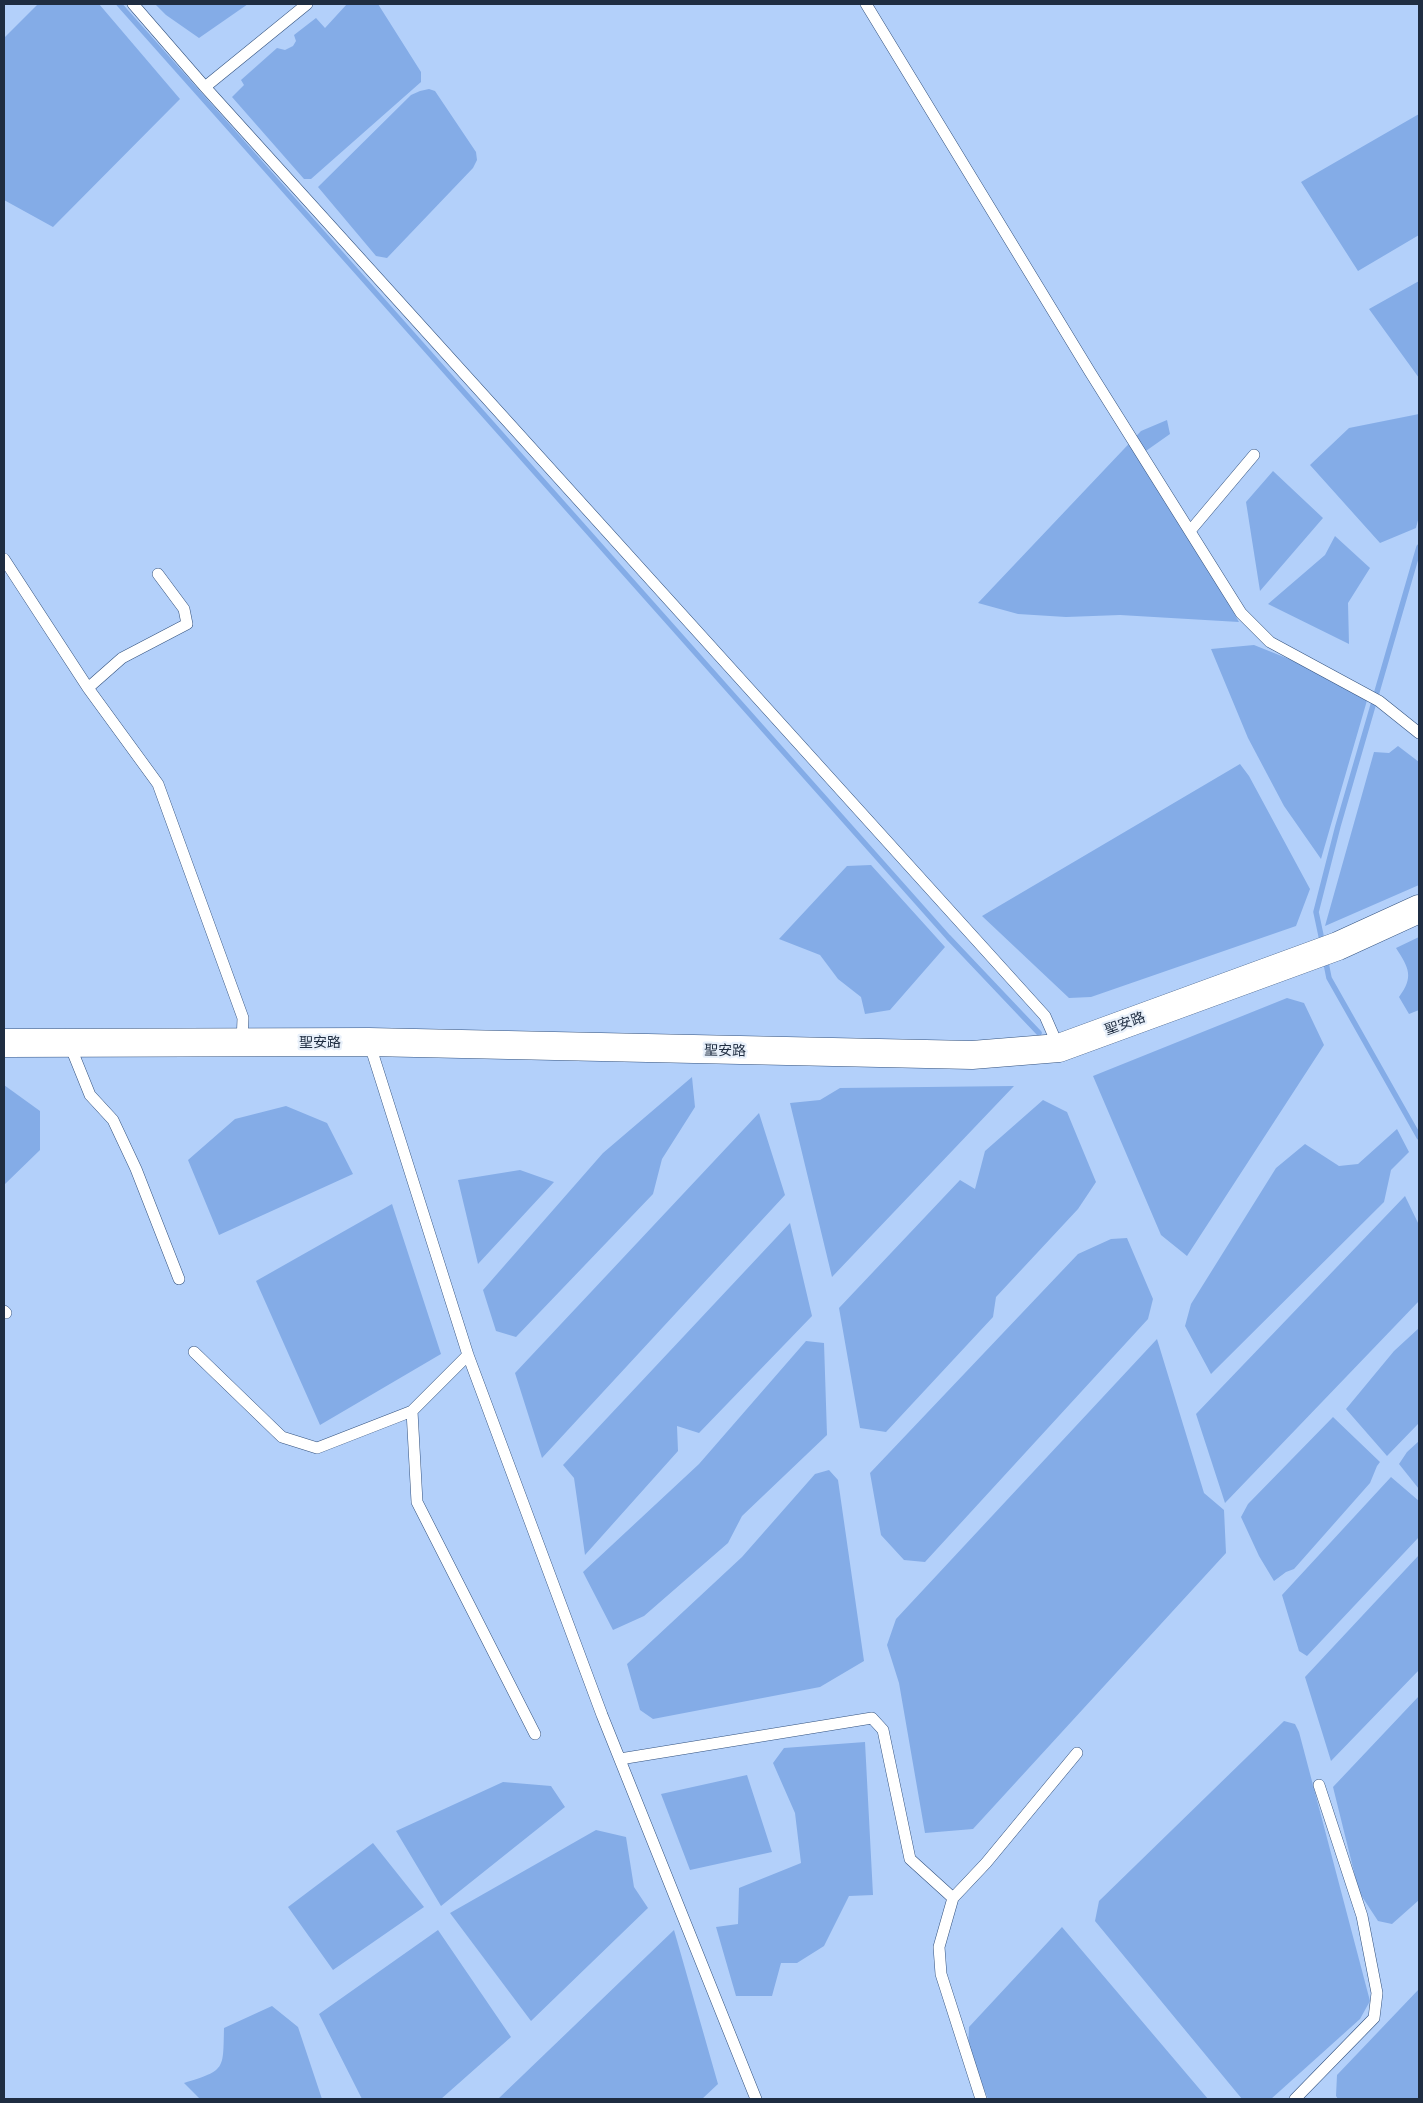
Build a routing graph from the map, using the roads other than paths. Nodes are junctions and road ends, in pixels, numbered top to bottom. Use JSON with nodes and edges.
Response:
{"nodes":[{"id":1,"x":133,"y":4,"type":"edge"},
{"id":2,"x":307,"y":4,"type":"edge"},
{"id":3,"x":866,"y":4,"type":"edge"},
{"id":4,"x":205,"y":87,"type":"junction"},
{"id":5,"x":1254,"y":455,"type":"dead end"},
{"id":6,"x":1190,"y":531,"type":"junction"},
{"id":7,"x":4,"y":559,"type":"edge"},
{"id":8,"x":158,"y":574,"type":"dead end"},
{"id":9,"x":88,"y":688,"type":"junction"},
{"id":10,"x":1419,"y":733,"type":"edge"},
{"id":11,"x":1419,"y":909,"type":"edge"},
{"id":12,"x":369,"y":1042,"type":"junction"},
{"id":13,"x":4,"y":1043,"type":"edge"},
{"id":14,"x":69,"y":1043,"type":"junction"},
{"id":15,"x":242,"y":1043,"type":"junction"},
{"id":16,"x":1059,"y":1048,"type":"junction"},
{"id":17,"x":179,"y":1279,"type":"dead end"},
{"id":18,"x":194,"y":1352,"type":"dead end"},
{"id":19,"x":468,"y":1355,"type":"junction"},
{"id":20,"x":412,"y":1411,"type":"junction"},
{"id":21,"x":535,"y":1734,"type":"dead end"},
{"id":22,"x":1077,"y":1753,"type":"dead end"},
{"id":23,"x":620,"y":1759,"type":"junction"},
{"id":24,"x":1319,"y":1785,"type":"dead end"},
{"id":25,"x":953,"y":1898,"type":"junction"},
{"id":26,"x":756,"y":2099,"type":"edge"},
{"id":27,"x":980,"y":2099,"type":"edge"},
{"id":28,"x":1295,"y":2099,"type":"edge"}],
"edges":[{"from":1,"to":4,"type":"lane"},
{"from":2,"to":4,"type":"lane"},
{"from":3,"to":6,"type":"lane"},
{"from":4,"to":16,"type":"lane"},
{"from":5,"to":6,"type":"lane"},
{"from":6,"to":10,"type":"lane"},
{"from":7,"to":9,"type":"lane"},
{"from":8,"to":9,"type":"lane"},
{"from":9,"to":15,"type":"lane"},
{"from":11,"to":16,"type":"street","name":"聖安路"},
{"from":12,"to":15,"type":"street","name":"聖安路"},
{"from":12,"to":16,"type":"street","name":"聖安路"},
{"from":12,"to":19,"type":"lane"},
{"from":13,"to":14,"type":"street","name":"聖安路"},
{"from":14,"to":15,"type":"street","name":"聖安路"},
{"from":14,"to":17,"type":"lane"},
{"from":18,"to":20,"type":"lane"},
{"from":19,"to":20,"type":"lane"},
{"from":19,"to":23,"type":"lane"},
{"from":20,"to":21,"type":"lane"},
{"from":22,"to":25,"type":"lane"},
{"from":23,"to":25,"type":"lane"},
{"from":23,"to":26,"type":"lane"},
{"from":24,"to":28,"type":"lane"},
{"from":25,"to":27,"type":"lane"}]}
